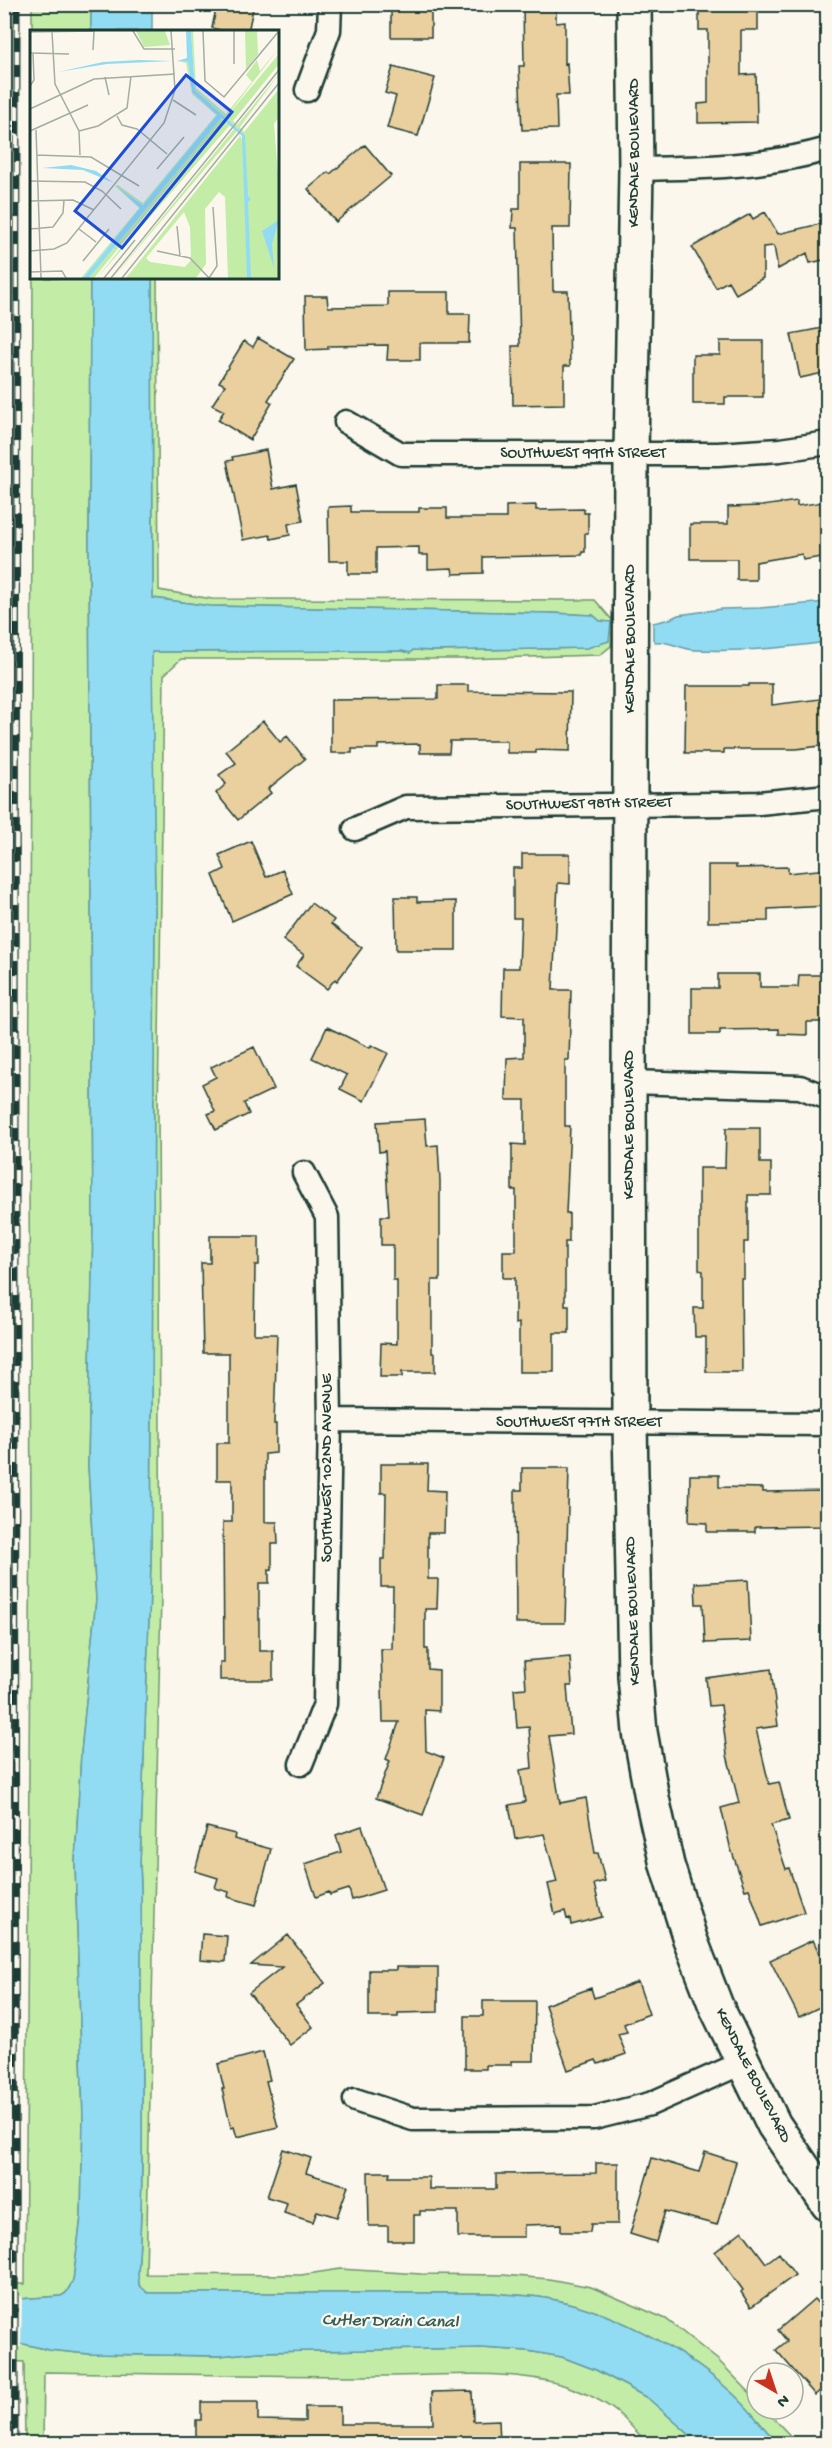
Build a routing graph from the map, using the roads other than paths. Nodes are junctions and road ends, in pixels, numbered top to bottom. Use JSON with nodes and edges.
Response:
{"nodes":[{"id":1,"x":330,"y":4,"type":"edge"},
{"id":2,"x":634,"y":4,"type":"edge"},
{"id":3,"x":307,"y":90,"type":"dead end"},
{"id":4,"x":828,"y":149,"type":"edge"},
{"id":5,"x":636,"y":169,"type":"junction"},
{"id":6,"x":346,"y":422,"type":"dead end"},
{"id":7,"x":828,"y":443,"type":"edge"},
{"id":8,"x":631,"y":454,"type":"junction"},
{"id":9,"x":828,"y":796,"type":"edge"},
{"id":10,"x":631,"y":804,"type":"junction"},
{"id":11,"x":355,"y":829,"type":"dead end"},
{"id":12,"x":629,"y":1082,"type":"junction"},
{"id":13,"x":828,"y":1098,"type":"edge"},
{"id":14,"x":304,"y":1173,"type":"dead end"},
{"id":15,"x":330,"y":1420,"type":"junction"},
{"id":16,"x":630,"y":1424,"type":"junction"},
{"id":17,"x":828,"y":1424,"type":"edge"},
{"id":18,"x":301,"y":1764,"type":"dead end"},
{"id":19,"x":742,"y":2063,"type":"junction"},
{"id":20,"x":355,"y":2100,"type":"dead end"},
{"id":21,"x":828,"y":2204,"type":"edge"}],
"edges":[{"from":1,"to":3,"type":"street"},
{"from":2,"to":5,"type":"street","name":"KENDALE BOULEVARD"},
{"from":4,"to":5,"type":"street"},
{"from":5,"to":8,"type":"street","name":"KENDALE BOULEVARD"},
{"from":6,"to":8,"type":"street","name":"SOUTHWEST 99TH STREET"},
{"from":7,"to":8,"type":"street","name":"SOUTHWEST 99TH STREET"},
{"from":8,"to":10,"type":"street","name":"KENDALE BOULEVARD"},
{"from":9,"to":10,"type":"street","name":"SOUTHWEST 98TH STREET"},
{"from":10,"to":11,"type":"street","name":"SOUTHWEST 98TH STREET"},
{"from":10,"to":12,"type":"street","name":"KENDALE BOULEVARD"},
{"from":12,"to":13,"type":"street"},
{"from":12,"to":16,"type":"street","name":"KENDALE BOULEVARD"},
{"from":14,"to":15,"type":"street","name":"SOUTHWEST 102ND AVENUE"},
{"from":15,"to":16,"type":"street","name":"SOUTHWEST 97TH STREET"},
{"from":15,"to":18,"type":"street","name":"SOUTHWEST 102ND AVENUE"},
{"from":16,"to":17,"type":"street","name":"SOUTHWEST 97TH STREET"},
{"from":16,"to":19,"type":"street","name":"KENDALE BOULEVARD"},
{"from":19,"to":20,"type":"street"},
{"from":19,"to":21,"type":"street","name":"KENDALE BOULEVARD"}]}
